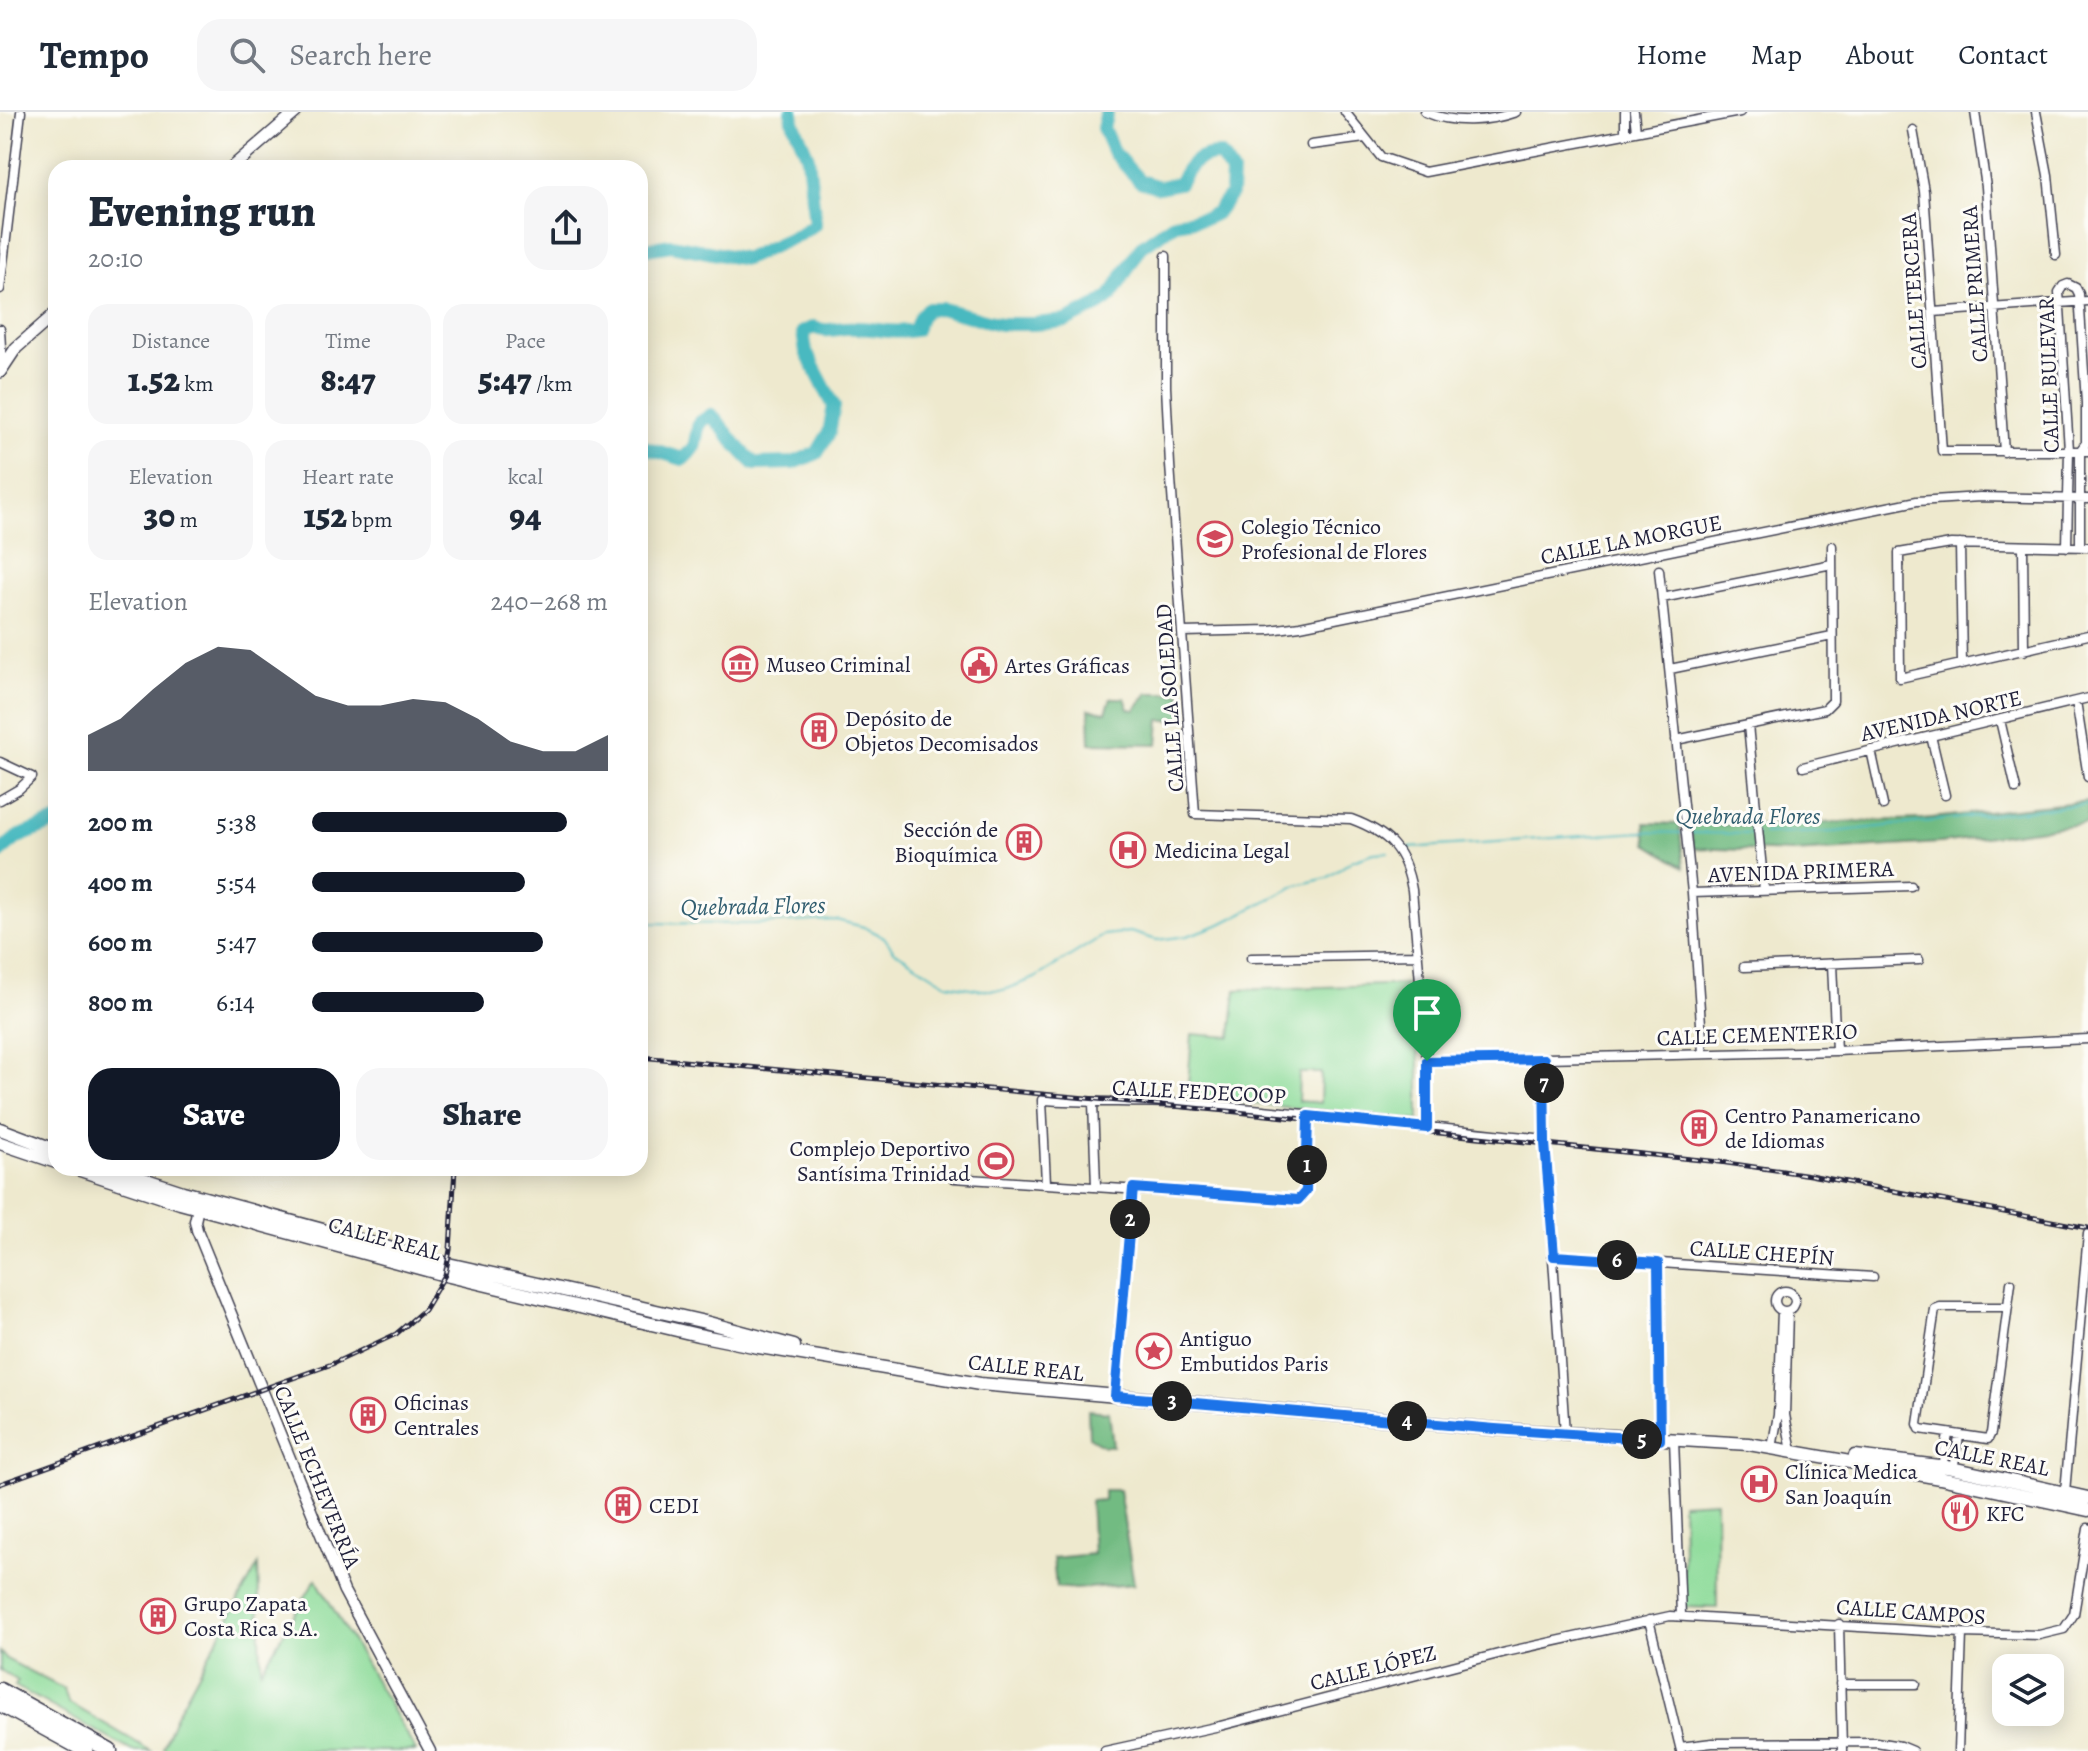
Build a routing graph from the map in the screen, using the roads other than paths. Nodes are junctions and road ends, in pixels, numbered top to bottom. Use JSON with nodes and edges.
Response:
{"nodes":[{"id":1,"x":21,"y":112,"type":"edge"},
{"id":2,"x":296,"y":112,"type":"edge"},
{"id":3,"x":1345,"y":112,"type":"edge"},
{"id":4,"x":1425,"y":112,"type":"edge"},
{"id":5,"x":1625,"y":112,"type":"edge"},
{"id":6,"x":1634,"y":112,"type":"edge"},
{"id":7,"x":1740,"y":112,"type":"edge"},
{"id":8,"x":2036,"y":112,"type":"edge"},
{"id":9,"x":1510,"y":113,"type":"edge"},
{"id":10,"x":1974,"y":113,"type":"edge"},
{"id":11,"x":1444,"y":116,"type":"edge"},
{"id":12,"x":1697,"y":116,"type":"edge"},
{"id":13,"x":1686,"y":117,"type":"edge"},
{"id":14,"x":1913,"y":130,"type":"dead end"},
{"id":15,"x":1636,"y":131,"type":"junction"},
{"id":16,"x":1625,"y":133,"type":"junction"},
{"id":17,"x":1365,"y":138,"type":"junction"},
{"id":18,"x":1311,"y":145,"type":"dead end"},
{"id":19,"x":240,"y":160,"type":"edge"},
{"id":20,"x":2056,"y":255,"type":"dead end"},
{"id":21,"x":1166,"y":256,"type":"dead end"},
{"id":22,"x":0,"y":269,"type":"edge"},
{"id":23,"x":0,"y":280,"type":"edge"},
{"id":24,"x":0,"y":289,"type":"edge"},
{"id":25,"x":2084,"y":301,"type":"edge"},
{"id":26,"x":2060,"y":303,"type":"junction"},
{"id":27,"x":1993,"y":308,"type":"junction"},
{"id":28,"x":1933,"y":312,"type":"junction"},
{"id":29,"x":48,"y":320,"type":"edge"},
{"id":30,"x":0,"y":329,"type":"edge"},
{"id":31,"x":1,"y":369,"type":"edge"},
{"id":32,"x":2069,"y":450,"type":"junction"},
{"id":33,"x":2084,"y":451,"type":"edge"},
{"id":34,"x":2004,"y":452,"type":"junction"},
{"id":35,"x":2068,"y":499,"type":"junction"},
{"id":36,"x":2084,"y":499,"type":"edge"},
{"id":37,"x":1960,"y":544,"type":"junction"},
{"id":38,"x":1832,"y":546,"type":"dead end"},
{"id":39,"x":2023,"y":546,"type":"junction"},
{"id":40,"x":2067,"y":547,"type":"junction"},
{"id":41,"x":2084,"y":547,"type":"edge"},
{"id":42,"x":1832,"y":564,"type":"junction"},
{"id":43,"x":1659,"y":570,"type":"dead end"},
{"id":44,"x":1662,"y":598,"type":"junction"},
{"id":45,"x":1183,"y":632,"type":"junction"},
{"id":46,"x":2088,"y":635,"type":"edge"},
{"id":47,"x":1832,"y":636,"type":"junction"},
{"id":48,"x":2024,"y":651,"type":"junction"},
{"id":49,"x":1962,"y":665,"type":"junction"},
{"id":50,"x":1670,"y":669,"type":"junction"},
{"id":51,"x":2088,"y":698,"type":"edge"},
{"id":52,"x":2076,"y":701,"type":"junction"},
{"id":53,"x":2000,"y":720,"type":"junction"},
{"id":54,"x":1748,"y":725,"type":"junction"},
{"id":55,"x":1931,"y":736,"type":"junction"},
{"id":56,"x":1676,"y":740,"type":"junction"},
{"id":57,"x":1871,"y":750,"type":"junction"},
{"id":58,"x":0,"y":762,"type":"edge"},
{"id":59,"x":1803,"y":767,"type":"dead end"},
{"id":60,"x":2088,"y":777,"type":"edge"},
{"id":61,"x":2016,"y":789,"type":"dead end"},
{"id":62,"x":1945,"y":795,"type":"dead end"},
{"id":63,"x":0,"y":800,"type":"edge"},
{"id":64,"x":1883,"y":805,"type":"dead end"},
{"id":65,"x":1911,"y":886,"type":"dead end"},
{"id":66,"x":1764,"y":890,"type":"junction"},
{"id":67,"x":1692,"y":893,"type":"junction"},
{"id":68,"x":1418,"y":955,"type":"junction"},
{"id":69,"x":1251,"y":958,"type":"dead end"},
{"id":70,"x":1919,"y":960,"type":"dead end"},
{"id":71,"x":1832,"y":964,"type":"junction"},
{"id":72,"x":1744,"y":967,"type":"dead end"},
{"id":73,"x":2088,"y":1039,"type":"edge"},
{"id":74,"x":1836,"y":1051,"type":"junction"},
{"id":75,"x":1703,"y":1053,"type":"junction"},
{"id":76,"x":1544,"y":1059,"type":"junction"},
{"id":77,"x":1427,"y":1061,"type":"junction"},
{"id":78,"x":1093,"y":1103,"type":"junction"},
{"id":79,"x":1308,"y":1116,"type":"junction"},
{"id":80,"x":1427,"y":1128,"type":"junction"},
{"id":81,"x":0,"y":1129,"type":"edge"},
{"id":82,"x":1545,"y":1139,"type":"junction"},
{"id":83,"x":0,"y":1143,"type":"edge"},
{"id":84,"x":48,"y":1147,"type":"edge"},
{"id":85,"x":48,"y":1147,"type":"edge"},
{"id":86,"x":48,"y":1159,"type":"edge"},
{"id":87,"x":99,"y":1176,"type":"edge"},
{"id":88,"x":134,"y":1176,"type":"edge"},
{"id":89,"x":953,"y":1178,"type":"dead end"},
{"id":90,"x":1046,"y":1183,"type":"junction"},
{"id":91,"x":1096,"y":1186,"type":"junction"},
{"id":92,"x":1133,"y":1188,"type":"junction"},
{"id":93,"x":183,"y":1192,"type":"junction"},
{"id":94,"x":198,"y":1208,"type":"junction"},
{"id":95,"x":2088,"y":1234,"type":"edge"},
{"id":96,"x":358,"y":1239,"type":"junction"},
{"id":97,"x":1554,"y":1256,"type":"junction"},
{"id":98,"x":1658,"y":1263,"type":"junction"},
{"id":99,"x":1873,"y":1277,"type":"dead end"},
{"id":100,"x":2011,"y":1283,"type":"dead end"},
{"id":101,"x":2007,"y":1307,"type":"junction"},
{"id":102,"x":1785,"y":1311,"type":"dead end"},
{"id":103,"x":672,"y":1315,"type":"junction"},
{"id":104,"x":735,"y":1330,"type":"junction"},
{"id":105,"x":698,"y":1335,"type":"junction"},
{"id":106,"x":832,"y":1358,"type":"junction"},
{"id":107,"x":1115,"y":1396,"type":"junction"},
{"id":108,"x":1782,"y":1415,"type":"junction"},
{"id":109,"x":1565,"y":1433,"type":"junction"},
{"id":110,"x":1948,"y":1435,"type":"junction"},
{"id":111,"x":1959,"y":1437,"type":"junction"},
{"id":112,"x":1660,"y":1440,"type":"junction"},
{"id":113,"x":1674,"y":1440,"type":"junction"},
{"id":114,"x":1772,"y":1448,"type":"junction"},
{"id":115,"x":1792,"y":1451,"type":"junction"},
{"id":116,"x":1948,"y":1468,"type":"junction"},
{"id":117,"x":2065,"y":1492,"type":"junction"},
{"id":118,"x":2017,"y":1494,"type":"junction"},
{"id":119,"x":2088,"y":1498,"type":"edge"},
{"id":120,"x":2088,"y":1508,"type":"edge"},
{"id":121,"x":2088,"y":1528,"type":"edge"},
{"id":122,"x":1681,"y":1615,"type":"junction"},
{"id":123,"x":1649,"y":1620,"type":"junction"},
{"id":124,"x":1839,"y":1624,"type":"junction"},
{"id":125,"x":1962,"y":1633,"type":"junction"},
{"id":126,"x":1840,"y":1684,"type":"junction"},
{"id":127,"x":1916,"y":1684,"type":"dead end"},
{"id":128,"x":2,"y":1694,"type":"edge"},
{"id":129,"x":1842,"y":1747,"type":"edge"},
{"id":130,"x":1680,"y":1749,"type":"edge"},
{"id":131,"x":86,"y":1751,"type":"edge"},
{"id":132,"x":110,"y":1751,"type":"edge"},
{"id":133,"x":430,"y":1751,"type":"edge"},
{"id":134,"x":1105,"y":1751,"type":"edge"},
{"id":135,"x":1912,"y":1751,"type":"edge"},
{"id":136,"x":1958,"y":1751,"type":"edge"}],
"edges":[{"from":1,"to":22,"type":"street"},
{"from":2,"to":19,"type":"main road"},
{"from":3,"to":17,"type":"street"},
{"from":4,"to":11,"type":"street"},
{"from":5,"to":16,"type":"street"},
{"from":6,"to":15,"type":"street"},
{"from":7,"to":12,"type":"street"},
{"from":8,"to":20,"type":"street"},
{"from":9,"to":11,"type":"street"},
{"from":10,"to":27,"type":"street","name":"CALLE PRIMERA"},
{"from":12,"to":13,"type":"street"},
{"from":13,"to":15,"type":"street"},
{"from":14,"to":28,"type":"street","name":"CALLE TERCERA"},
{"from":15,"to":16,"type":"street"},
{"from":16,"to":17,"type":"street"},
{"from":17,"to":18,"type":"street"},
{"from":21,"to":45,"type":"street","name":"CALLE LA SOLEDAD"},
{"from":22,"to":23,"type":"street"},
{"from":23,"to":24,"type":"street"},
{"from":25,"to":26,"type":"street"},
{"from":25,"to":26,"type":"street","name":"CALLE BULEVAR"},
{"from":25,"to":33,"type":"street","name":"CALLE BULEVAR"},
{"from":26,"to":27,"type":"street"},
{"from":26,"to":32,"type":"street","name":"CALLE BULEVAR"},
{"from":27,"to":28,"type":"street"},
{"from":27,"to":34,"type":"street","name":"CALLE PRIMERA"},
{"from":28,"to":34,"type":"street","name":"CALLE TERCERA"},
{"from":29,"to":31,"type":"main road"},
{"from":30,"to":31,"type":"street"},
{"from":32,"to":33,"type":"street"},
{"from":32,"to":34,"type":"street"},
{"from":32,"to":35,"type":"street","name":"CALLE BULEVAR"},
{"from":33,"to":36,"type":"street","name":"CALLE BULEVAR"},
{"from":35,"to":36,"type":"street","name":"CALLE LA MORGUE"},
{"from":35,"to":40,"type":"street","name":"CALLE BULEVAR"},
{"from":35,"to":45,"type":"street","name":"CALLE LA MORGUE"},
{"from":36,"to":41,"type":"street","name":"CALLE BULEVAR"},
{"from":37,"to":39,"type":"street"},
{"from":37,"to":49,"type":"street"},
{"from":37,"to":49,"type":"street"},
{"from":38,"to":42,"type":"street"},
{"from":39,"to":40,"type":"street"},
{"from":39,"to":48,"type":"street"},
{"from":40,"to":41,"type":"street"},
{"from":42,"to":44,"type":"street"},
{"from":42,"to":47,"type":"street"},
{"from":43,"to":44,"type":"street"},
{"from":44,"to":50,"type":"street"},
{"from":45,"to":68,"type":"street","name":"CALLE LA SOLEDAD"},
{"from":46,"to":48,"type":"street"},
{"from":47,"to":50,"type":"street"},
{"from":47,"to":54,"type":"street"},
{"from":48,"to":49,"type":"street"},
{"from":50,"to":56,"type":"street"},
{"from":51,"to":52,"type":"street","name":"AVENIDA NORTE"},
{"from":52,"to":53,"type":"street","name":"AVENIDA NORTE"},
{"from":52,"to":60,"type":"street"},
{"from":53,"to":55,"type":"street","name":"AVENIDA NORTE"},
{"from":53,"to":61,"type":"street"},
{"from":54,"to":56,"type":"street"},
{"from":54,"to":66,"type":"street"},
{"from":55,"to":57,"type":"street","name":"AVENIDA NORTE"},
{"from":55,"to":62,"type":"street"},
{"from":56,"to":67,"type":"street"},
{"from":57,"to":59,"type":"street","name":"AVENIDA NORTE"},
{"from":57,"to":64,"type":"street"},
{"from":58,"to":63,"type":"street"},
{"from":65,"to":66,"type":"street","name":"AVENIDA PRIMERA"},
{"from":66,"to":67,"type":"street","name":"AVENIDA PRIMERA"},
{"from":67,"to":75,"type":"street"},
{"from":68,"to":69,"type":"street"},
{"from":68,"to":77,"type":"street","name":"CALLE LA SOLEDAD"},
{"from":70,"to":71,"type":"street"},
{"from":71,"to":72,"type":"street"},
{"from":71,"to":74,"type":"street"},
{"from":73,"to":74,"type":"street","name":"CALLE CEMENTERIO"},
{"from":74,"to":75,"type":"street","name":"CALLE CEMENTERIO"},
{"from":75,"to":76,"type":"street","name":"CALLE CEMENTERIO"},
{"from":76,"to":77,"type":"street","name":"CALLE CEMENTERIO"},
{"from":76,"to":82,"type":"street"},
{"from":77,"to":80,"type":"street","name":"CALLE LA SOLEDAD"},
{"from":78,"to":79,"type":"street","name":"CALLE FEDECOOP"},
{"from":78,"to":90,"type":"street","name":"CALLE FEDECOOP"},
{"from":78,"to":91,"type":"street"},
{"from":79,"to":80,"type":"street","name":"CALLE FEDECOOP"},
{"from":79,"to":92,"type":"street"},
{"from":80,"to":82,"type":"street","name":"CALLE FEDECOOP"},
{"from":81,"to":84,"type":"main road"},
{"from":82,"to":97,"type":"street"},
{"from":83,"to":85,"type":"main road"},
{"from":83,"to":86,"type":"main road"},
{"from":87,"to":94,"type":"main road","name":"CALLE REAL"},
{"from":88,"to":93,"type":"main road","name":"CALLE REAL"},
{"from":89,"to":90,"type":"street"},
{"from":90,"to":91,"type":"street"},
{"from":91,"to":92,"type":"street"},
{"from":92,"to":107,"type":"street"},
{"from":93,"to":94,"type":"main road"},
{"from":93,"to":96,"type":"main road","name":"CALLE REAL"},
{"from":94,"to":96,"type":"main road"},
{"from":94,"to":105,"type":"main road","name":"CALLE REAL"},
{"from":94,"to":133,"type":"street","name":"CALLE ECHEVERRÍA"},
{"from":95,"to":117,"type":"street"},
{"from":96,"to":103,"type":"main road","name":"CALLE REAL"},
{"from":97,"to":98,"type":"street","name":"CALLE CHEPÍN"},
{"from":97,"to":109,"type":"street"},
{"from":98,"to":99,"type":"street","name":"CALLE CHEPÍN"},
{"from":98,"to":112,"type":"street"},
{"from":100,"to":101,"type":"street"},
{"from":101,"to":110,"type":"street"},
{"from":101,"to":111,"type":"street"},
{"from":102,"to":108,"type":"street"},
{"from":103,"to":104,"type":"main road","name":"CALLE REAL"},
{"from":103,"to":105,"type":"main road"},
{"from":104,"to":105,"type":"main road"},
{"from":104,"to":106,"type":"main road","name":"CALLE REAL"},
{"from":105,"to":106,"type":"main road","name":"CALLE REAL"},
{"from":106,"to":107,"type":"main road","name":"CALLE REAL"},
{"from":107,"to":109,"type":"main road","name":"CALLE REAL"},
{"from":108,"to":114,"type":"street"},
{"from":108,"to":115,"type":"street"},
{"from":109,"to":112,"type":"main road","name":"CALLE REAL"},
{"from":110,"to":111,"type":"street"},
{"from":110,"to":116,"type":"street"},
{"from":111,"to":116,"type":"street"},
{"from":112,"to":113,"type":"main road","name":"CALLE REAL"},
{"from":113,"to":114,"type":"main road","name":"CALLE REAL"},
{"from":113,"to":122,"type":"street"},
{"from":114,"to":115,"type":"main road","name":"CALLE REAL"},
{"from":115,"to":116,"type":"main road","name":"CALLE REAL"},
{"from":115,"to":118,"type":"main road","name":"CALLE REAL"},
{"from":116,"to":117,"type":"main road","name":"CALLE REAL"},
{"from":117,"to":118,"type":"main road"},
{"from":117,"to":119,"type":"main road","name":"CALLE REAL"},
{"from":117,"to":120,"type":"main road"},
{"from":118,"to":120,"type":"main road","name":"CALLE REAL"},
{"from":121,"to":125,"type":"street","name":"CALLE CAMPOS"},
{"from":122,"to":123,"type":"street","name":"CALLE CAMPOS"},
{"from":122,"to":124,"type":"street","name":"CALLE CAMPOS"},
{"from":123,"to":130,"type":"street"},
{"from":123,"to":134,"type":"street","name":"CALLE LÓPEZ"},
{"from":124,"to":125,"type":"street","name":"CALLE CAMPOS"},
{"from":124,"to":126,"type":"street"},
{"from":125,"to":136,"type":"street"},
{"from":126,"to":127,"type":"street"},
{"from":126,"to":129,"type":"street"},
{"from":128,"to":131,"type":"highway"},
{"from":128,"to":132,"type":"highway"},
{"from":129,"to":130,"type":"street"},
{"from":129,"to":135,"type":"street"}]}
